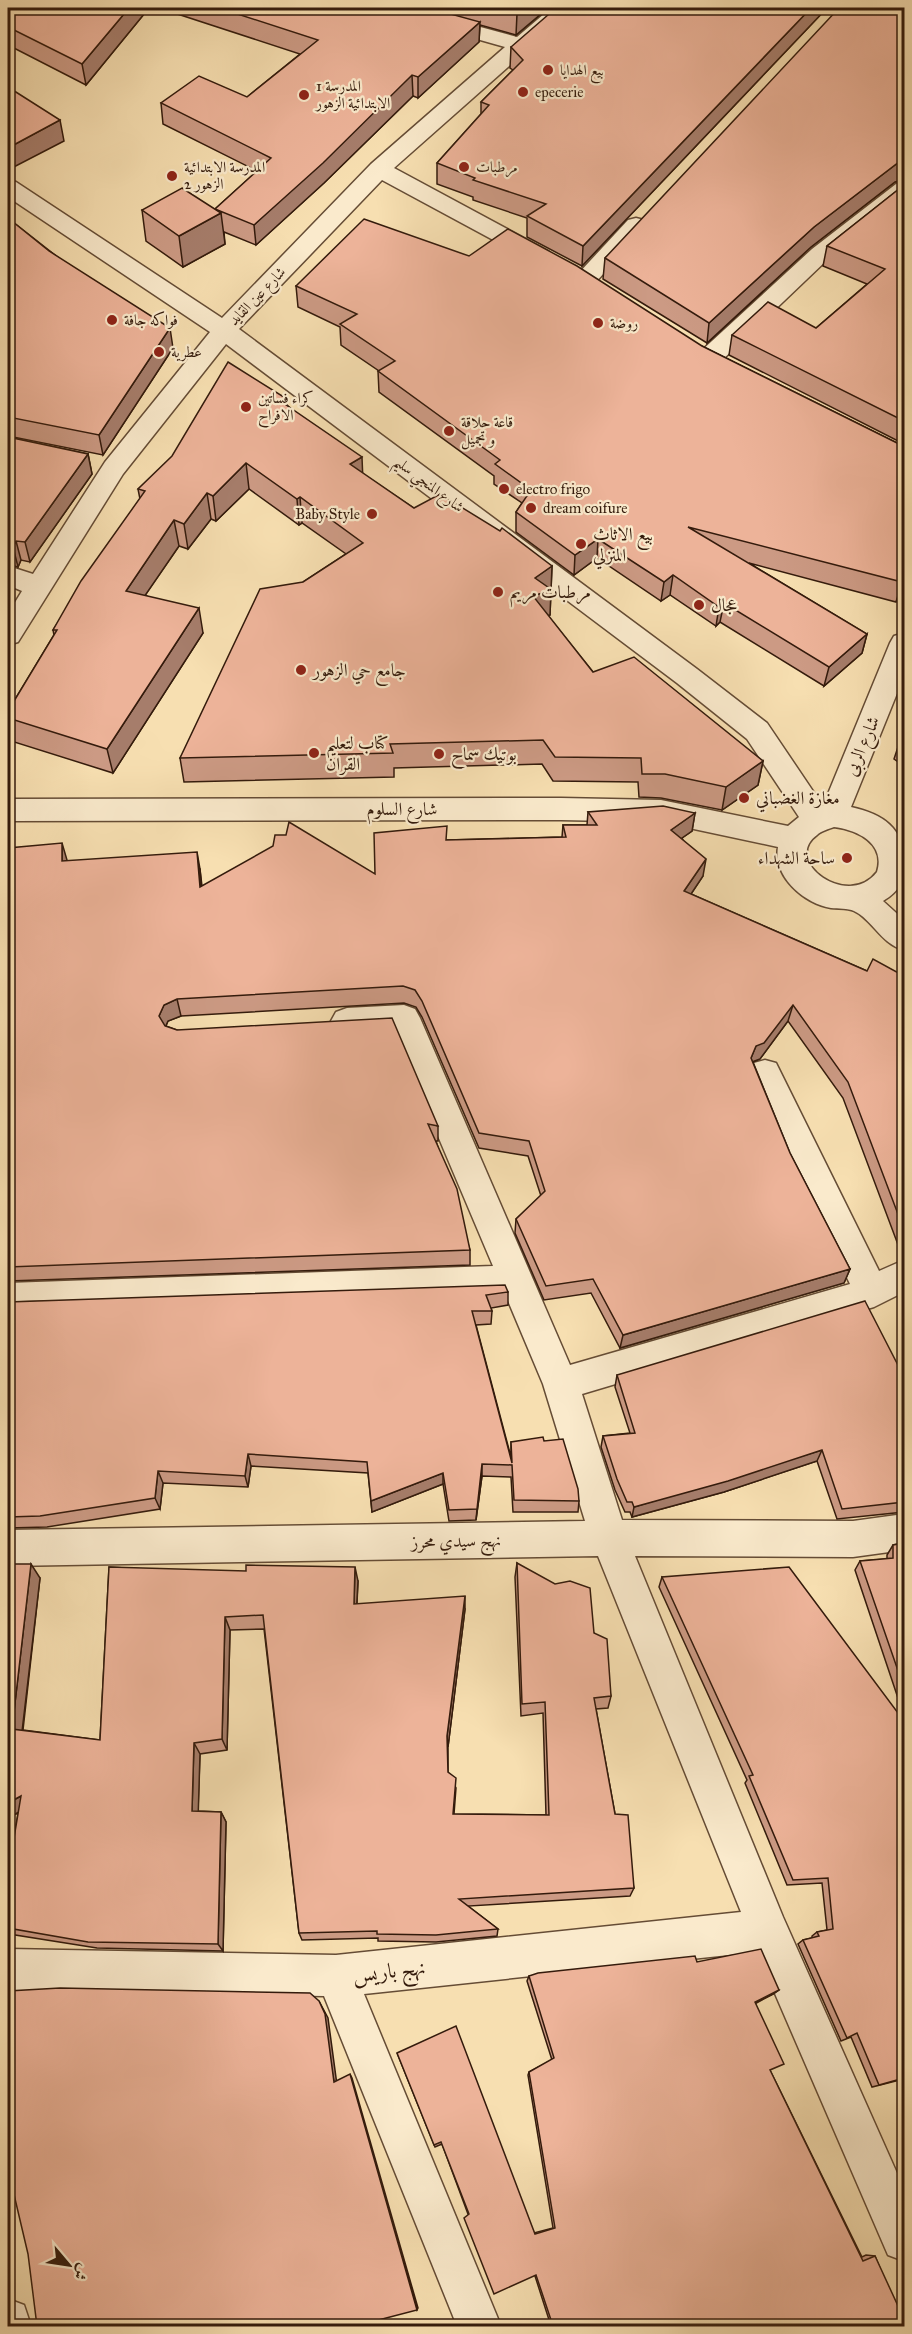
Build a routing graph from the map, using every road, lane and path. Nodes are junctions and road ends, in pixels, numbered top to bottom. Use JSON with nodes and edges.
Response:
{"nodes":[{"id":1,"x":388,"y":8,"type":"edge"},
{"id":2,"x":563,"y":8,"type":"edge"},
{"id":3,"x":521,"y":45,"type":"junction"},
{"id":4,"x":380,"y":169,"type":"junction"},
{"id":5,"x":8,"y":187,"type":"edge"},
{"id":6,"x":904,"y":189,"type":"edge"},
{"id":7,"x":649,"y":212,"type":"edge"},
{"id":8,"x":224,"y":330,"type":"junction"},
{"id":9,"x":710,"y":357,"type":"edge"},
{"id":10,"x":8,"y":575,"type":"edge"},
{"id":11,"x":38,"y":587,"type":"junction"},
{"id":12,"x":8,"y":635,"type":"edge"},
{"id":13,"x":904,"y":643,"type":"edge"},
{"id":14,"x":8,"y":810,"type":"edge"},
{"id":15,"x":824,"y":817,"type":"junction"},
{"id":16,"x":793,"y":838,"type":"junction"},
{"id":17,"x":883,"y":892,"type":"edge"},
{"id":18,"x":904,"y":938,"type":"edge"},
{"id":19,"x":322,"y":1023,"type":"edge"},
{"id":20,"x":765,"y":1073,"type":"dead end"},
{"id":21,"x":904,"y":1275,"type":"edge"},
{"id":22,"x":516,"y":1280,"type":"junction"},
{"id":23,"x":871,"y":1291,"type":"junction"},
{"id":24,"x":8,"y":1299,"type":"edge"},
{"id":25,"x":561,"y":1384,"type":"junction"},
{"id":26,"x":904,"y":1532,"type":"edge"},
{"id":27,"x":609,"y":1538,"type":"junction"},
{"id":28,"x":8,"y":1548,"type":"edge"},
{"id":29,"x":768,"y":1930,"type":"junction"},
{"id":30,"x":8,"y":1970,"type":"edge"},
{"id":31,"x":336,"y":1976,"type":"junction"},
{"id":32,"x":904,"y":2239,"type":"edge"},
{"id":33,"x":8,"y":2321,"type":"edge"},
{"id":34,"x":9,"y":2326,"type":"edge"},
{"id":35,"x":479,"y":2326,"type":"edge"}],
"edges":[{"from":1,"to":3,"type":"street"},
{"from":2,"to":3,"type":"street","name":"شارع عين القايد"},
{"from":3,"to":4,"type":"street","name":"شارع عين القايد"},
{"from":4,"to":7,"type":"street"},
{"from":4,"to":8,"type":"street","name":"شارع عين القايد"},
{"from":5,"to":8,"type":"street","name":"شارع المنجي سليم"},
{"from":6,"to":9,"type":"street"},
{"from":8,"to":11,"type":"street","name":"شارع عين القايد"},
{"from":8,"to":15,"type":"street","name":"شارع المنجي سليم"},
{"from":10,"to":11,"type":"street"},
{"from":11,"to":12,"type":"street","name":"شارع عين القايد"},
{"from":13,"to":15,"type":"street","name":"شارع الربى"},
{"from":14,"to":16,"type":"street","name":"شارع السلوم"},
{"from":15,"to":16,"type":"street"},
{"from":15,"to":17,"type":"street"},
{"from":16,"to":17,"type":"street"},
{"from":17,"to":18,"type":"street"},
{"from":19,"to":22,"type":"street"},
{"from":20,"to":23,"type":"street"},
{"from":21,"to":23,"type":"street"},
{"from":22,"to":24,"type":"street"},
{"from":22,"to":25,"type":"street"},
{"from":23,"to":25,"type":"street"},
{"from":25,"to":27,"type":"street"},
{"from":26,"to":27,"type":"street","name":"نهج سيدي محرز"},
{"from":27,"to":28,"type":"street","name":"نهج سيدي محرز"},
{"from":27,"to":29,"type":"street"},
{"from":29,"to":31,"type":"street","name":"نهج باريس"},
{"from":29,"to":32,"type":"street"},
{"from":30,"to":31,"type":"street","name":"نهج باريس"},
{"from":31,"to":35,"type":"street"},
{"from":33,"to":34,"type":"street"}]}
